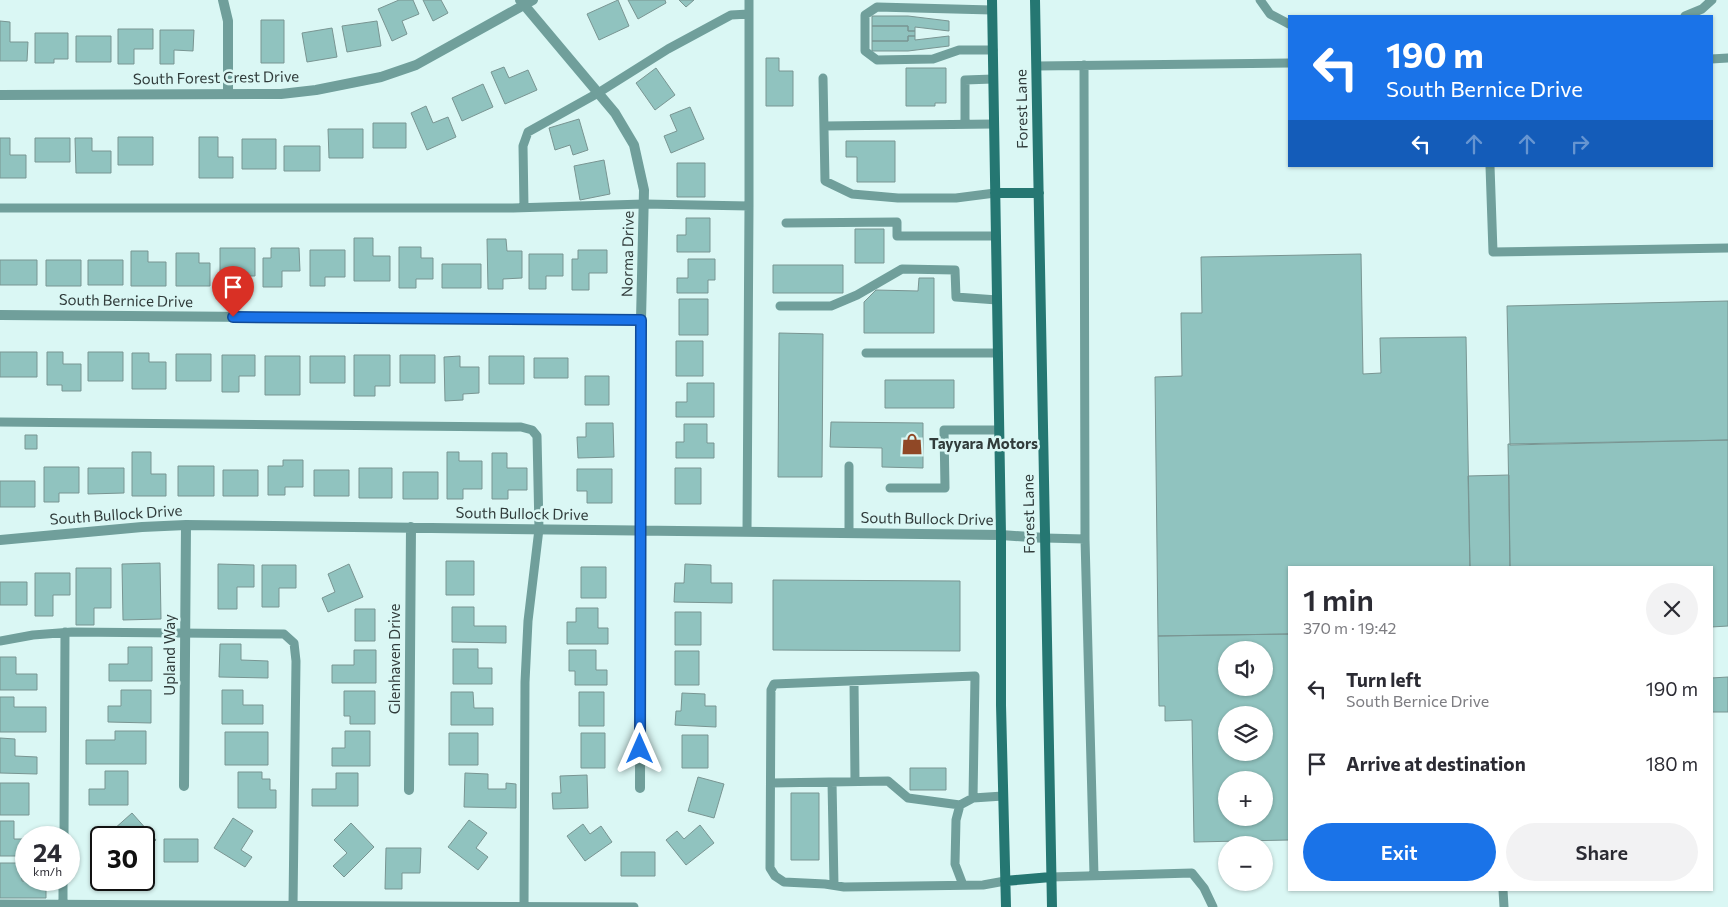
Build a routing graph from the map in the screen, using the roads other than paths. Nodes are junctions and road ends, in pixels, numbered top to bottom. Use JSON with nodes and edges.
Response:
{"nodes":[{"id":1,"x":224,"y":0,"type":"edge"},
{"id":2,"x":749,"y":0,"type":"edge"},
{"id":3,"x":1035,"y":0,"type":"edge"},
{"id":4,"x":1260,"y":0,"type":"edge"},
{"id":5,"x":1712,"y":0,"type":"edge"},
{"id":6,"x":526,"y":2,"type":"edge"},
{"id":7,"x":992,"y":5,"type":"edge"},
{"id":8,"x":749,"y":14,"type":"junction"},
{"id":9,"x":1687,"y":15,"type":"edge"},
{"id":10,"x":1288,"y":23,"type":"edge"},
{"id":11,"x":993,"y":50,"type":"junction"},
{"id":12,"x":1713,"y":58,"type":"edge"},
{"id":13,"x":1728,"y":58,"type":"edge"},
{"id":14,"x":1288,"y":63,"type":"edge"},
{"id":15,"x":1084,"y":65,"type":"junction"},
{"id":16,"x":1036,"y":66,"type":"junction"},
{"id":17,"x":823,"y":78,"type":"dead end"},
{"id":18,"x":994,"y":79,"type":"junction"},
{"id":19,"x":598,"y":92,"type":"junction"},
{"id":20,"x":228,"y":94,"type":"junction"},
{"id":21,"x":0,"y":95,"type":"edge"},
{"id":22,"x":965,"y":124,"type":"junction"},
{"id":23,"x":994,"y":124,"type":"junction"},
{"id":24,"x":824,"y":126,"type":"junction"},
{"id":25,"x":1490,"y":167,"type":"edge"},
{"id":26,"x":1039,"y":192,"type":"junction"},
{"id":27,"x":995,"y":193,"type":"junction"},
{"id":28,"x":644,"y":204,"type":"junction"},
{"id":29,"x":748,"y":206,"type":"junction"},
{"id":30,"x":524,"y":207,"type":"junction"},
{"id":31,"x":0,"y":208,"type":"edge"},
{"id":32,"x":786,"y":223,"type":"dead end"},
{"id":33,"x":996,"y":236,"type":"junction"},
{"id":34,"x":1728,"y":248,"type":"edge"},
{"id":35,"x":997,"y":300,"type":"junction"},
{"id":36,"x":780,"y":306,"type":"dead end"},
{"id":37,"x":0,"y":315,"type":"edge"},
{"id":38,"x":641,"y":320,"type":"junction"},
{"id":39,"x":866,"y":353,"type":"dead end"},
{"id":40,"x":998,"y":353,"type":"junction"},
{"id":41,"x":0,"y":422,"type":"edge"},
{"id":42,"x":999,"y":430,"type":"junction"},
{"id":43,"x":849,"y":466,"type":"dead end"},
{"id":44,"x":890,"y":488,"type":"dead end"},
{"id":45,"x":186,"y":525,"type":"junction"},
{"id":46,"x":411,"y":528,"type":"junction"},
{"id":47,"x":539,"y":529,"type":"junction"},
{"id":48,"x":641,"y":530,"type":"junction"},
{"id":49,"x":747,"y":531,"type":"junction"},
{"id":50,"x":849,"y":532,"type":"junction"},
{"id":51,"x":1001,"y":535,"type":"junction"},
{"id":52,"x":1044,"y":538,"type":"junction"},
{"id":53,"x":1085,"y":539,"type":"junction"},
{"id":54,"x":0,"y":540,"type":"edge"},
{"id":55,"x":65,"y":632,"type":"junction"},
{"id":56,"x":185,"y":633,"type":"junction"},
{"id":57,"x":0,"y":642,"type":"edge"},
{"id":58,"x":854,"y":681,"type":"junction"},
{"id":59,"x":855,"y":781,"type":"junction"},
{"id":60,"x":832,"y":782,"type":"junction"},
{"id":61,"x":770,"y":783,"type":"junction"},
{"id":62,"x":184,"y":786,"type":"dead end"},
{"id":63,"x":640,"y":788,"type":"dead end"},
{"id":64,"x":409,"y":790,"type":"dead end"},
{"id":65,"x":1003,"y":796,"type":"junction"},
{"id":66,"x":974,"y":798,"type":"junction"},
{"id":67,"x":960,"y":805,"type":"junction"},
{"id":68,"x":64,"y":826,"type":"edge"},
{"id":69,"x":1094,"y":875,"type":"junction"},
{"id":70,"x":1051,"y":877,"type":"junction"},
{"id":71,"x":1006,"y":881,"type":"junction"},
{"id":72,"x":834,"y":885,"type":"junction"},
{"id":73,"x":963,"y":885,"type":"junction"},
{"id":74,"x":64,"y":891,"type":"edge"},
{"id":75,"x":1503,"y":891,"type":"edge"},
{"id":76,"x":0,"y":904,"type":"edge"},
{"id":77,"x":63,"y":904,"type":"junction"},
{"id":78,"x":293,"y":906,"type":"junction"},
{"id":79,"x":524,"y":906,"type":"edge"},
{"id":80,"x":634,"y":907,"type":"edge"},
{"id":81,"x":1006,"y":907,"type":"edge"},
{"id":82,"x":1052,"y":907,"type":"edge"},
{"id":83,"x":1213,"y":907,"type":"edge"},
{"id":84,"x":1504,"y":907,"type":"edge"}],
"edges":[{"from":1,"to":20,"type":"street"},
{"from":2,"to":8,"type":"lane"},
{"from":3,"to":16,"type":"main road","name":"Forest Lane"},
{"from":4,"to":10,"type":"lane"},
{"from":5,"to":9,"type":"lane"},
{"from":6,"to":19,"type":"street","name":"Norma Drive"},
{"from":6,"to":20,"type":"street","name":"South Forest Crest Drive"},
{"from":7,"to":11,"type":"main road","name":"Forest Lane"},
{"from":7,"to":11,"type":"lane"},
{"from":8,"to":19,"type":"lane"},
{"from":8,"to":29,"type":"lane"},
{"from":11,"to":18,"type":"main road","name":"Forest Lane"},
{"from":12,"to":13,"type":"lane"},
{"from":14,"to":15,"type":"lane"},
{"from":15,"to":16,"type":"lane"},
{"from":15,"to":53,"type":"lane"},
{"from":16,"to":26,"type":"main road","name":"Forest Lane"},
{"from":17,"to":24,"type":"lane"},
{"from":18,"to":22,"type":"lane"},
{"from":18,"to":23,"type":"main road","name":"Forest Lane"},
{"from":19,"to":28,"type":"street","name":"Norma Drive"},
{"from":19,"to":30,"type":"lane"},
{"from":20,"to":21,"type":"street","name":"South Forest Crest Drive"},
{"from":22,"to":23,"type":"lane"},
{"from":22,"to":24,"type":"lane"},
{"from":23,"to":27,"type":"main road","name":"Forest Lane"},
{"from":24,"to":27,"type":"lane"},
{"from":25,"to":34,"type":"lane"},
{"from":26,"to":27,"type":"main road"},
{"from":26,"to":52,"type":"main road","name":"Forest Lane"},
{"from":27,"to":33,"type":"main road","name":"Forest Lane"},
{"from":28,"to":29,"type":"lane"},
{"from":28,"to":30,"type":"lane"},
{"from":28,"to":38,"type":"street","name":"Norma Drive"},
{"from":29,"to":49,"type":"lane"},
{"from":30,"to":31,"type":"lane"},
{"from":32,"to":33,"type":"lane"},
{"from":33,"to":35,"type":"main road","name":"Forest Lane"},
{"from":35,"to":36,"type":"lane"},
{"from":35,"to":40,"type":"main road","name":"Forest Lane"},
{"from":37,"to":38,"type":"street","name":"South Bernice Drive"},
{"from":38,"to":48,"type":"street","name":"Norma Drive"},
{"from":39,"to":40,"type":"lane"},
{"from":40,"to":42,"type":"main road","name":"Forest Lane"},
{"from":41,"to":47,"type":"lane"},
{"from":42,"to":44,"type":"lane"},
{"from":42,"to":51,"type":"main road","name":"Forest Lane"},
{"from":43,"to":50,"type":"lane"},
{"from":45,"to":46,"type":"street","name":"South Bullock Drive"},
{"from":45,"to":54,"type":"street","name":"South Bullock Drive"},
{"from":45,"to":56,"type":"street","name":"Upland Way"},
{"from":46,"to":47,"type":"street","name":"South Bullock Drive"},
{"from":46,"to":64,"type":"street","name":"Glenhaven Drive"},
{"from":47,"to":48,"type":"street","name":"South Bullock Drive"},
{"from":47,"to":79,"type":"lane"},
{"from":48,"to":49,"type":"street","name":"South Bullock Drive"},
{"from":48,"to":63,"type":"street","name":"Norma Drive"},
{"from":49,"to":50,"type":"street","name":"South Bullock Drive"},
{"from":50,"to":51,"type":"street","name":"South Bullock Drive"},
{"from":51,"to":52,"type":"street","name":"South Bullock Drive"},
{"from":51,"to":65,"type":"main road","name":"Forest Lane"},
{"from":52,"to":53,"type":"lane"},
{"from":52,"to":70,"type":"main road","name":"Forest Lane"},
{"from":53,"to":69,"type":"lane"},
{"from":55,"to":56,"type":"lane"},
{"from":55,"to":57,"type":"lane"},
{"from":55,"to":68,"type":"lane"},
{"from":56,"to":62,"type":"street","name":"Upland Way"},
{"from":56,"to":78,"type":"lane"},
{"from":58,"to":59,"type":"lane"},
{"from":58,"to":61,"type":"lane"},
{"from":58,"to":66,"type":"lane"},
{"from":59,"to":60,"type":"lane"},
{"from":59,"to":67,"type":"lane"},
{"from":60,"to":61,"type":"lane"},
{"from":60,"to":72,"type":"lane"},
{"from":61,"to":72,"type":"lane"},
{"from":65,"to":66,"type":"lane"},
{"from":65,"to":71,"type":"main road","name":"Forest Lane"},
{"from":66,"to":67,"type":"lane"},
{"from":67,"to":73,"type":"lane"},
{"from":69,"to":70,"type":"lane"},
{"from":69,"to":83,"type":"lane"},
{"from":70,"to":71,"type":"main road"},
{"from":70,"to":82,"type":"main road","name":"Forest Lane"},
{"from":71,"to":73,"type":"lane"},
{"from":71,"to":81,"type":"main road","name":"Forest Lane"},
{"from":72,"to":73,"type":"lane"},
{"from":74,"to":77,"type":"lane"},
{"from":75,"to":84,"type":"lane"},
{"from":76,"to":77,"type":"lane"},
{"from":77,"to":78,"type":"lane"},
{"from":78,"to":79,"type":"lane"},
{"from":79,"to":80,"type":"lane"}]}
